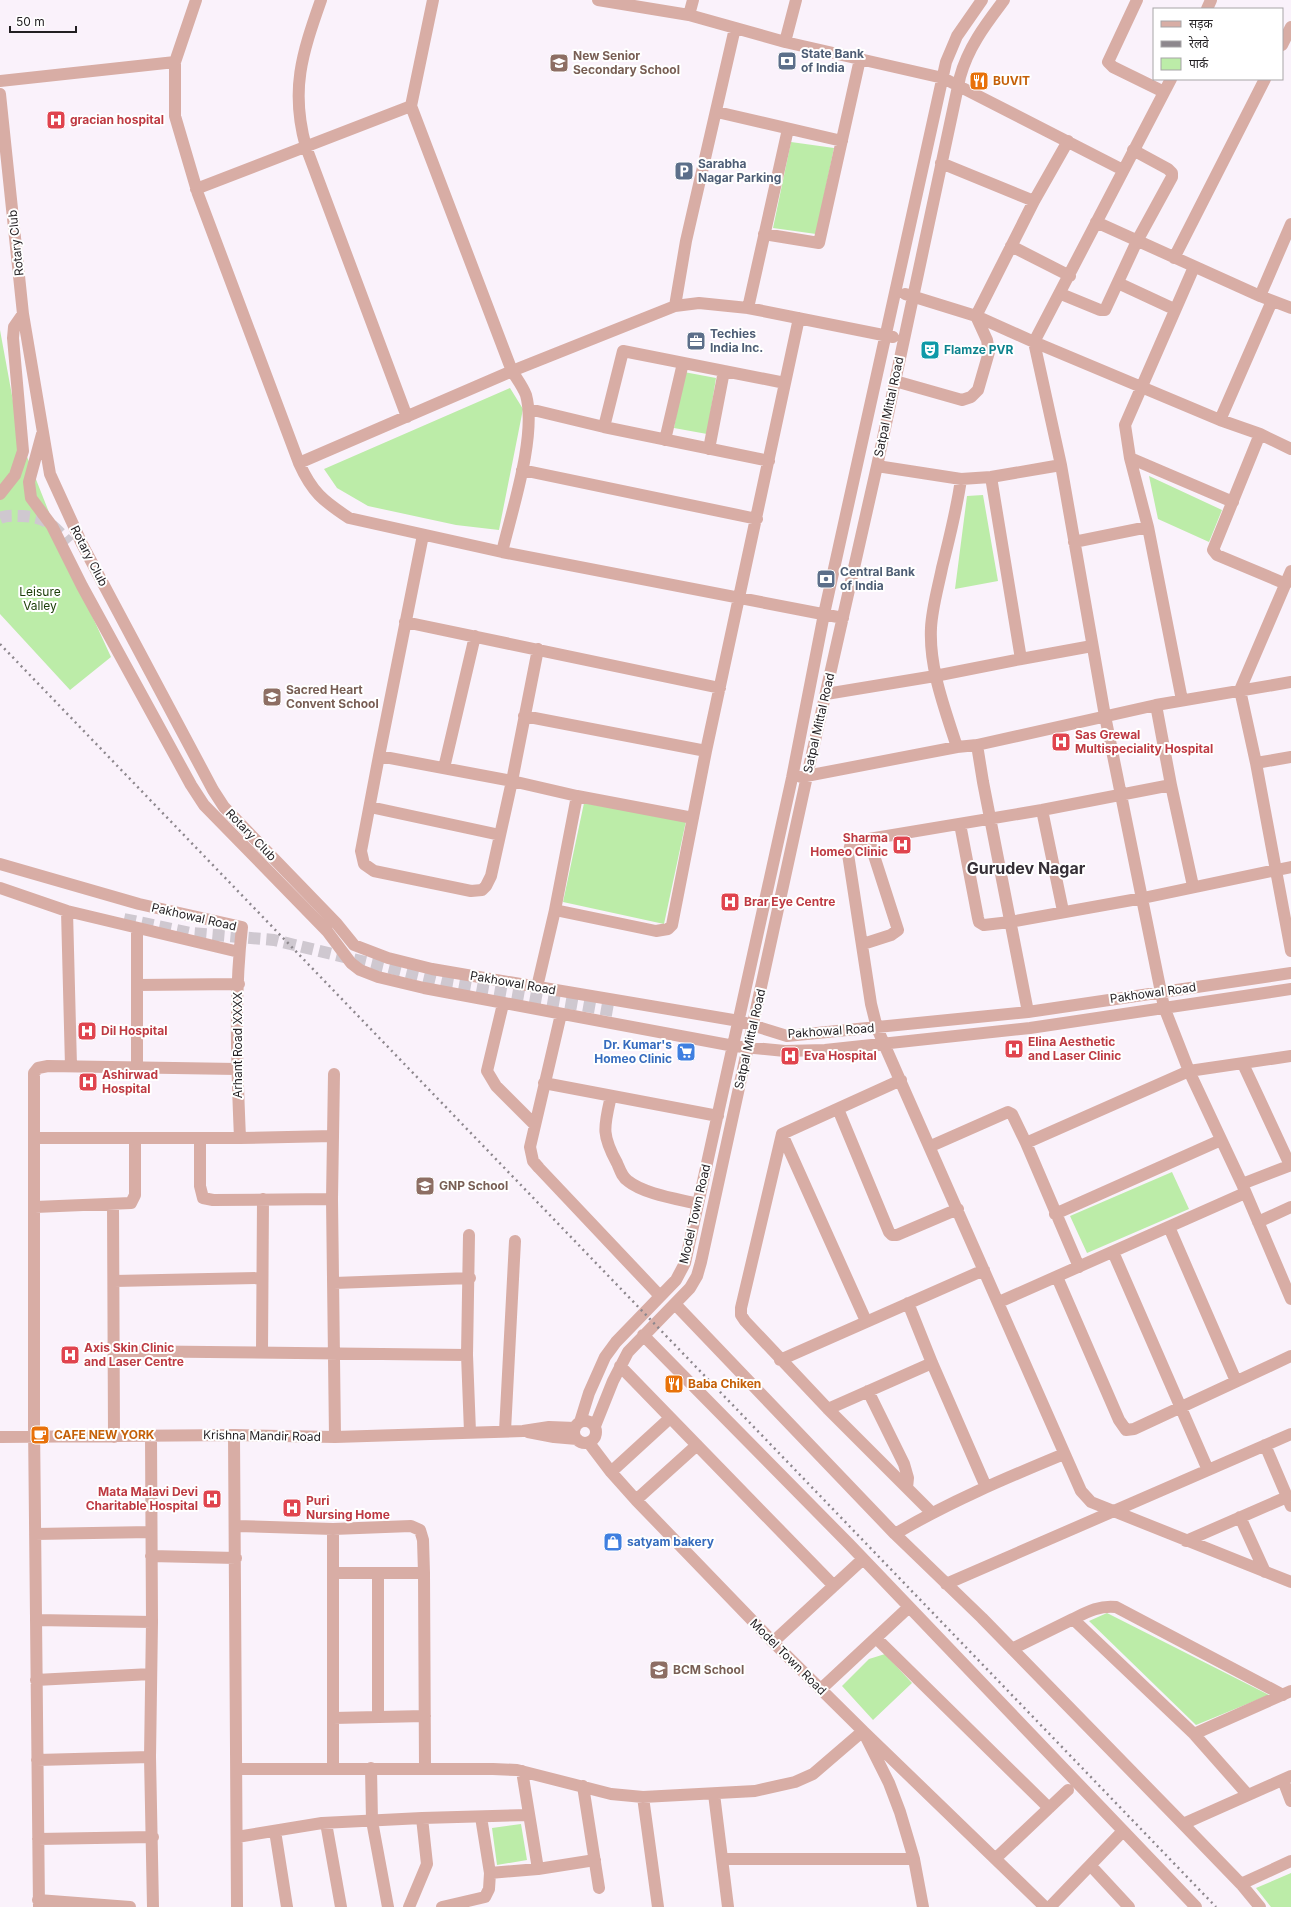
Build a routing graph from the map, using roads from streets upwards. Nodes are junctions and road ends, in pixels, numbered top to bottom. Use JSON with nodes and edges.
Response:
{"nodes":[{"id":1,"x":196,"y":0,"type":"edge"},
{"id":2,"x":321,"y":0,"type":"edge"},
{"id":3,"x":433,"y":0,"type":"edge"},
{"id":4,"x":598,"y":0,"type":"edge"},
{"id":5,"x":693,"y":0,"type":"edge"},
{"id":6,"x":796,"y":0,"type":"edge"},
{"id":7,"x":982,"y":0,"type":"edge"},
{"id":8,"x":1004,"y":0,"type":"edge"},
{"id":9,"x":1138,"y":0,"type":"edge"},
{"id":10,"x":689,"y":15,"type":"junction"},
{"id":11,"x":1291,"y":27,"type":"edge"},
{"id":12,"x":735,"y":28,"type":"junction"},
{"id":13,"x":785,"y":42,"type":"junction"},
{"id":14,"x":1283,"y":43,"type":"edge"},
{"id":15,"x":860,"y":59,"type":"junction"},
{"id":16,"x":175,"y":62,"type":"junction"},
{"id":17,"x":943,"y":78,"type":"junction"},
{"id":18,"x":1170,"y":80,"type":"edge"},
{"id":19,"x":1264,"y":80,"type":"edge"},
{"id":20,"x":0,"y":81,"type":"edge"},
{"id":21,"x":958,"y":85,"type":"junction"},
{"id":22,"x":1164,"y":92,"type":"junction"},
{"id":23,"x":0,"y":94,"type":"edge"},
{"id":24,"x":411,"y":106,"type":"junction"},
{"id":25,"x":717,"y":112,"type":"junction"},
{"id":26,"x":788,"y":128,"type":"junction"},
{"id":27,"x":842,"y":141,"type":"junction"},
{"id":28,"x":1068,"y":141,"type":"junction"},
{"id":29,"x":306,"y":147,"type":"junction"},
{"id":30,"x":1133,"y":150,"type":"junction"},
{"id":31,"x":941,"y":164,"type":"junction"},
{"id":32,"x":1123,"y":170,"type":"junction"},
{"id":33,"x":196,"y":189,"type":"junction"},
{"id":34,"x":1034,"y":201,"type":"junction"},
{"id":35,"x":1096,"y":222,"type":"junction"},
{"id":36,"x":1291,"y":224,"type":"edge"},
{"id":37,"x":764,"y":234,"type":"junction"},
{"id":38,"x":1137,"y":241,"type":"junction"},
{"id":39,"x":1011,"y":246,"type":"junction"},
{"id":40,"x":1174,"y":258,"type":"junction"},
{"id":41,"x":1194,"y":267,"type":"junction"},
{"id":42,"x":1070,"y":276,"type":"junction"},
{"id":43,"x":1118,"y":283,"type":"junction"},
{"id":44,"x":896,"y":291,"type":"junction"},
{"id":45,"x":1061,"y":294,"type":"junction"},
{"id":46,"x":912,"y":296,"type":"junction"},
{"id":47,"x":1260,"y":296,"type":"junction"},
{"id":48,"x":1272,"y":301,"type":"junction"},
{"id":49,"x":675,"y":306,"type":"junction"},
{"id":50,"x":748,"y":308,"type":"junction"},
{"id":51,"x":1291,"y":308,"type":"edge"},
{"id":52,"x":1174,"y":309,"type":"junction"},
{"id":53,"x":23,"y":314,"type":"junction"},
{"id":54,"x":976,"y":316,"type":"junction"},
{"id":55,"x":799,"y":318,"type":"junction"},
{"id":56,"x":887,"y":336,"type":"junction"},
{"id":57,"x":903,"y":339,"type":"junction"},
{"id":58,"x":1034,"y":342,"type":"junction"},
{"id":59,"x":683,"y":363,"type":"junction"},
{"id":60,"x":512,"y":371,"type":"junction"},
{"id":61,"x":724,"y":371,"type":"junction"},
{"id":62,"x":895,"y":381,"type":"junction"},
{"id":63,"x":785,"y":383,"type":"junction"},
{"id":64,"x":1142,"y":387,"type":"junction"},
{"id":65,"x":528,"y":409,"type":"junction"},
{"id":66,"x":407,"y":417,"type":"junction"},
{"id":67,"x":1220,"y":420,"type":"junction"},
{"id":68,"x":604,"y":427,"type":"junction"},
{"id":69,"x":43,"y":431,"type":"junction"},
{"id":70,"x":1260,"y":434,"type":"junction"},
{"id":71,"x":665,"y":440,"type":"junction"},
{"id":72,"x":709,"y":449,"type":"junction"},
{"id":73,"x":1291,"y":449,"type":"edge"},
{"id":74,"x":1130,"y":458,"type":"junction"},
{"id":75,"x":769,"y":461,"type":"junction"},
{"id":76,"x":299,"y":463,"type":"junction"},
{"id":77,"x":1061,"y":465,"type":"junction"},
{"id":78,"x":877,"y":466,"type":"junction"},
{"id":79,"x":522,"y":470,"type":"junction"},
{"id":80,"x":991,"y":477,"type":"junction"},
{"id":81,"x":961,"y":479,"type":"junction"},
{"id":82,"x":0,"y":494,"type":"edge"},
{"id":83,"x":1233,"y":502,"type":"junction"},
{"id":84,"x":757,"y":519,"type":"junction"},
{"id":85,"x":1148,"y":527,"type":"junction"},
{"id":86,"x":423,"y":535,"type":"junction"},
{"id":87,"x":1074,"y":542,"type":"junction"},
{"id":88,"x":69,"y":543,"type":"tunnel mouth"},
{"id":89,"x":502,"y":552,"type":"junction"},
{"id":90,"x":1291,"y":571,"type":"edge"},
{"id":91,"x":1286,"y":584,"type":"junction"},
{"id":92,"x":738,"y":596,"type":"junction"},
{"id":93,"x":824,"y":614,"type":"junction"},
{"id":94,"x":843,"y":618,"type":"junction"},
{"id":95,"x":405,"y":622,"type":"junction"},
{"id":96,"x":475,"y":636,"type":"junction"},
{"id":97,"x":1092,"y":646,"type":"junction"},
{"id":98,"x":538,"y":649,"type":"junction"},
{"id":99,"x":1021,"y":659,"type":"junction"},
{"id":100,"x":936,"y":676,"type":"junction"},
{"id":101,"x":1291,"y":682,"type":"edge"},
{"id":102,"x":720,"y":688,"type":"junction"},
{"id":103,"x":1240,"y":690,"type":"junction"},
{"id":104,"x":826,"y":694,"type":"junction"},
{"id":105,"x":1182,"y":700,"type":"junction"},
{"id":106,"x":1156,"y":705,"type":"junction"},
{"id":107,"x":524,"y":716,"type":"junction"},
{"id":108,"x":1105,"y":716,"type":"junction"},
{"id":109,"x":978,"y":745,"type":"junction"},
{"id":110,"x":956,"y":747,"type":"junction"},
{"id":111,"x":706,"y":751,"type":"junction"},
{"id":112,"x":379,"y":756,"type":"junction"},
{"id":113,"x":1291,"y":757,"type":"edge"},
{"id":114,"x":1256,"y":763,"type":"junction"},
{"id":115,"x":444,"y":768,"type":"junction"},
{"id":116,"x":807,"y":776,"type":"junction"},
{"id":117,"x":792,"y":778,"type":"junction"},
{"id":118,"x":512,"y":781,"type":"junction"},
{"id":119,"x":1172,"y":785,"type":"junction"},
{"id":120,"x":1122,"y":794,"type":"junction"},
{"id":121,"x":577,"y":796,"type":"junction"},
{"id":122,"x":224,"y":807,"type":"junction"},
{"id":123,"x":370,"y":807,"type":"junction"},
{"id":124,"x":1042,"y":810,"type":"junction"},
{"id":125,"x":693,"y":818,"type":"junction"},
{"id":126,"x":990,"y":819,"type":"junction"},
{"id":127,"x":960,"y":824,"type":"junction"},
{"id":128,"x":500,"y":835,"type":"junction"},
{"id":129,"x":869,"y":840,"type":"junction"},
{"id":130,"x":0,"y":864,"type":"edge"},
{"id":131,"x":1291,"y":867,"type":"edge"},
{"id":132,"x":1276,"y":870,"type":"junction"},
{"id":133,"x":1193,"y":886,"type":"junction"},
{"id":134,"x":0,"y":888,"type":"edge"},
{"id":135,"x":1143,"y":898,"type":"junction"},
{"id":136,"x":555,"y":910,"type":"junction"},
{"id":137,"x":67,"y":911,"type":"junction"},
{"id":138,"x":1063,"y":912,"type":"junction"},
{"id":139,"x":1010,"y":922,"type":"junction"},
{"id":140,"x":337,"y":924,"type":"junction"},
{"id":141,"x":137,"y":929,"type":"junction"},
{"id":142,"x":327,"y":931,"type":"junction"},
{"id":143,"x":863,"y":944,"type":"junction"},
{"id":144,"x":354,"y":945,"type":"joint"},
{"id":145,"x":1291,"y":951,"type":"edge"},
{"id":146,"x":239,"y":952,"type":"junction"},
{"id":147,"x":1291,"y":973,"type":"edge"},
{"id":148,"x":239,"y":984,"type":"junction"},
{"id":149,"x":137,"y":985,"type":"junction"},
{"id":150,"x":537,"y":987,"type":"junction"},
{"id":151,"x":1291,"y":989,"type":"edge"},
{"id":152,"x":1160,"y":992,"type":"junction"},
{"id":153,"x":503,"y":1004,"type":"junction"},
{"id":154,"x":1164,"y":1007,"type":"junction"},
{"id":155,"x":1028,"y":1012,"type":"junction"},
{"id":156,"x":561,"y":1014,"type":"junction"},
{"id":157,"x":739,"y":1021,"type":"junction"},
{"id":158,"x":754,"y":1024,"type":"junction"},
{"id":159,"x":877,"y":1028,"type":"junction"},
{"id":160,"x":884,"y":1043,"type":"junction"},
{"id":161,"x":734,"y":1046,"type":"junction"},
{"id":162,"x":747,"y":1048,"type":"junction"},
{"id":163,"x":1291,"y":1056,"type":"edge"},
{"id":164,"x":1243,"y":1064,"type":"junction"},
{"id":165,"x":71,"y":1066,"type":"junction"},
{"id":166,"x":137,"y":1067,"type":"junction"},
{"id":167,"x":237,"y":1069,"type":"junction"},
{"id":168,"x":1189,"y":1071,"type":"junction"},
{"id":169,"x":334,"y":1074,"type":"dead end"},
{"id":170,"x":901,"y":1080,"type":"junction"},
{"id":171,"x":544,"y":1082,"type":"junction"},
{"id":172,"x":611,"y":1096,"type":"junction"},
{"id":173,"x":838,"y":1109,"type":"junction"},
{"id":174,"x":718,"y":1116,"type":"junction"},
{"id":175,"x":534,"y":1124,"type":"junction"},
{"id":176,"x":782,"y":1134,"type":"junction"},
{"id":177,"x":332,"y":1136,"type":"junction"},
{"id":178,"x":35,"y":1138,"type":"junction"},
{"id":179,"x":135,"y":1138,"type":"junction"},
{"id":180,"x":200,"y":1138,"type":"junction"},
{"id":181,"x":240,"y":1138,"type":"junction"},
{"id":182,"x":1221,"y":1140,"type":"junction"},
{"id":183,"x":1026,"y":1143,"type":"junction"},
{"id":184,"x":930,"y":1146,"type":"junction"},
{"id":185,"x":1290,"y":1165,"type":"edge"},
{"id":186,"x":1243,"y":1189,"type":"junction"},
{"id":187,"x":263,"y":1199,"type":"junction"},
{"id":188,"x":332,"y":1199,"type":"junction"},
{"id":189,"x":113,"y":1204,"type":"junction"},
{"id":190,"x":698,"y":1204,"type":"junction"},
{"id":191,"x":35,"y":1206,"type":"junction"},
{"id":192,"x":1291,"y":1207,"type":"edge"},
{"id":193,"x":958,"y":1209,"type":"junction"},
{"id":194,"x":1055,"y":1214,"type":"junction"},
{"id":195,"x":1258,"y":1222,"type":"junction"},
{"id":196,"x":1169,"y":1227,"type":"junction"},
{"id":197,"x":469,"y":1236,"type":"dead end"},
{"id":198,"x":516,"y":1241,"type":"dead end"},
{"id":199,"x":1113,"y":1252,"type":"junction"},
{"id":200,"x":1080,"y":1267,"type":"junction"},
{"id":201,"x":984,"y":1270,"type":"junction"},
{"id":202,"x":1056,"y":1277,"type":"junction"},
{"id":203,"x":262,"y":1278,"type":"junction"},
{"id":204,"x":470,"y":1278,"type":"junction"},
{"id":205,"x":114,"y":1281,"type":"junction"},
{"id":206,"x":334,"y":1283,"type":"junction"},
{"id":207,"x":660,"y":1296,"type":"junction"},
{"id":208,"x":1291,"y":1298,"type":"edge"},
{"id":209,"x":999,"y":1302,"type":"junction"},
{"id":210,"x":908,"y":1303,"type":"junction"},
{"id":211,"x":675,"y":1304,"type":"junction"},
{"id":212,"x":866,"y":1321,"type":"junction"},
{"id":213,"x":643,"y":1334,"type":"junction"},
{"id":214,"x":114,"y":1351,"type":"junction"},
{"id":215,"x":262,"y":1352,"type":"junction"},
{"id":216,"x":334,"y":1353,"type":"junction"},
{"id":217,"x":467,"y":1355,"type":"junction"},
{"id":218,"x":1291,"y":1356,"type":"edge"},
{"id":219,"x":780,"y":1360,"type":"junction"},
{"id":220,"x":932,"y":1363,"type":"junction"},
{"id":221,"x":620,"y":1366,"type":"junction"},
{"id":222,"x":1236,"y":1382,"type":"junction"},
{"id":223,"x":868,"y":1391,"type":"junction"},
{"id":224,"x":1179,"y":1408,"type":"junction"},
{"id":225,"x":828,"y":1409,"type":"junction"},
{"id":226,"x":670,"y":1418,"type":"junction"},
{"id":227,"x":595,"y":1426,"type":"junction"},
{"id":228,"x":577,"y":1430,"type":"junction"},
{"id":229,"x":505,"y":1431,"type":"junction"},
{"id":230,"x":470,"y":1432,"type":"junction"},
{"id":231,"x":1291,"y":1434,"type":"edge"},
{"id":232,"x":234,"y":1435,"type":"junction"},
{"id":233,"x":0,"y":1436,"type":"edge"},
{"id":234,"x":151,"y":1436,"type":"junction"},
{"id":235,"x":34,"y":1437,"type":"junction"},
{"id":236,"x":114,"y":1437,"type":"junction"},
{"id":237,"x":335,"y":1437,"type":"junction"},
{"id":238,"x":589,"y":1443,"type":"junction"},
{"id":239,"x":696,"y":1445,"type":"junction"},
{"id":240,"x":1265,"y":1446,"type":"junction"},
{"id":241,"x":1064,"y":1454,"type":"junction"},
{"id":242,"x":1208,"y":1470,"type":"junction"},
{"id":243,"x":611,"y":1472,"type":"junction"},
{"id":244,"x":986,"y":1487,"type":"junction"},
{"id":245,"x":907,"y":1488,"type":"junction"},
{"id":246,"x":636,"y":1500,"type":"junction"},
{"id":247,"x":1289,"y":1501,"type":"edge"},
{"id":248,"x":1114,"y":1512,"type":"junction"},
{"id":249,"x":932,"y":1513,"type":"junction"},
{"id":250,"x":1240,"y":1517,"type":"junction"},
{"id":251,"x":236,"y":1526,"type":"junction"},
{"id":252,"x":333,"y":1529,"type":"junction"},
{"id":253,"x":151,"y":1532,"type":"junction"},
{"id":254,"x":35,"y":1534,"type":"junction"},
{"id":255,"x":895,"y":1534,"type":"junction"},
{"id":256,"x":1186,"y":1541,"type":"junction"},
{"id":257,"x":151,"y":1556,"type":"junction"},
{"id":258,"x":236,"y":1558,"type":"junction"},
{"id":259,"x":863,"y":1559,"type":"junction"},
{"id":260,"x":1265,"y":1572,"type":"junction"},
{"id":261,"x":334,"y":1573,"type":"junction"},
{"id":262,"x":378,"y":1573,"type":"junction"},
{"id":263,"x":424,"y":1573,"type":"junction"},
{"id":264,"x":1291,"y":1582,"type":"edge"},
{"id":265,"x":946,"y":1584,"type":"junction"},
{"id":266,"x":834,"y":1586,"type":"junction"},
{"id":267,"x":909,"y":1607,"type":"junction"},
{"id":268,"x":1073,"y":1619,"type":"junction"},
{"id":269,"x":36,"y":1620,"type":"junction"},
{"id":270,"x":152,"y":1622,"type":"junction"},
{"id":271,"x":876,"y":1638,"type":"junction"},
{"id":272,"x":773,"y":1642,"type":"junction"},
{"id":273,"x":1012,"y":1649,"type":"junction"},
{"id":274,"x":151,"y":1674,"type":"junction"},
{"id":275,"x":36,"y":1680,"type":"junction"},
{"id":276,"x":821,"y":1689,"type":"junction"},
{"id":277,"x":1287,"y":1693,"type":"edge"},
{"id":278,"x":425,"y":1716,"type":"junction"},
{"id":279,"x":378,"y":1717,"type":"junction"},
{"id":280,"x":333,"y":1718,"type":"junction"},
{"id":281,"x":863,"y":1731,"type":"junction"},
{"id":282,"x":1194,"y":1734,"type":"junction"},
{"id":283,"x":150,"y":1757,"type":"junction"},
{"id":284,"x":37,"y":1760,"type":"junction"},
{"id":285,"x":371,"y":1768,"type":"junction"},
{"id":286,"x":425,"y":1768,"type":"junction"},
{"id":287,"x":237,"y":1769,"type":"junction"},
{"id":288,"x":333,"y":1769,"type":"junction"},
{"id":289,"x":522,"y":1771,"type":"junction"},
{"id":290,"x":1287,"y":1778,"type":"edge"},
{"id":291,"x":583,"y":1786,"type":"junction"},
{"id":292,"x":1068,"y":1790,"type":"dead end"},
{"id":293,"x":714,"y":1794,"type":"junction"},
{"id":294,"x":1247,"y":1794,"type":"junction"},
{"id":295,"x":643,"y":1797,"type":"junction"},
{"id":296,"x":1291,"y":1801,"type":"edge"},
{"id":297,"x":1049,"y":1808,"type":"junction"},
{"id":298,"x":529,"y":1815,"type":"junction"},
{"id":299,"x":481,"y":1817,"type":"junction"},
{"id":300,"x":422,"y":1818,"type":"junction"},
{"id":301,"x":372,"y":1821,"type":"junction"},
{"id":302,"x":326,"y":1823,"type":"junction"},
{"id":303,"x":1183,"y":1824,"type":"junction"},
{"id":304,"x":1123,"y":1830,"type":"junction"},
{"id":305,"x":275,"y":1831,"type":"junction"},
{"id":306,"x":153,"y":1837,"type":"junction"},
{"id":307,"x":237,"y":1837,"type":"junction"},
{"id":308,"x":38,"y":1839,"type":"junction"},
{"id":309,"x":722,"y":1858,"type":"junction"},
{"id":310,"x":914,"y":1859,"type":"junction"},
{"id":311,"x":995,"y":1859,"type":"junction"},
{"id":312,"x":594,"y":1860,"type":"junction"},
{"id":313,"x":1291,"y":1861,"type":"edge"},
{"id":314,"x":1091,"y":1866,"type":"junction"},
{"id":315,"x":538,"y":1869,"type":"junction"},
{"id":316,"x":490,"y":1873,"type":"junction"},
{"id":317,"x":1241,"y":1884,"type":"junction"},
{"id":318,"x":599,"y":1888,"type":"dead end"},
{"id":319,"x":38,"y":1904,"type":"edge"},
{"id":320,"x":130,"y":1907,"type":"edge"},
{"id":321,"x":153,"y":1907,"type":"edge"},
{"id":322,"x":237,"y":1907,"type":"edge"},
{"id":323,"x":287,"y":1907,"type":"edge"},
{"id":324,"x":341,"y":1907,"type":"edge"},
{"id":325,"x":388,"y":1907,"type":"edge"},
{"id":326,"x":409,"y":1907,"type":"edge"},
{"id":327,"x":442,"y":1907,"type":"edge"},
{"id":328,"x":658,"y":1907,"type":"edge"},
{"id":329,"x":728,"y":1907,"type":"edge"},
{"id":330,"x":923,"y":1907,"type":"edge"},
{"id":331,"x":1044,"y":1907,"type":"edge"},
{"id":332,"x":1050,"y":1907,"type":"edge"},
{"id":333,"x":1129,"y":1907,"type":"edge"},
{"id":334,"x":1196,"y":1907,"type":"edge"},
{"id":335,"x":1260,"y":1907,"type":"edge"}],
"edges":[{"from":1,"to":16,"type":"street"},
{"from":2,"to":29,"type":"street"},
{"from":3,"to":24,"type":"street"},
{"from":4,"to":10,"type":"street"},
{"from":5,"to":10,"type":"street"},
{"from":6,"to":13,"type":"street"},
{"from":7,"to":17,"type":"street","name":"Satpal Mittal Road"},
{"from":8,"to":21,"type":"street","name":"Satpal Mittal Road"},
{"from":9,"to":22,"type":"street"},
{"from":10,"to":12,"type":"street"},
{"from":11,"to":14,"type":"street"},
{"from":12,"to":13,"type":"street"},
{"from":12,"to":25,"type":"street"},
{"from":13,"to":15,"type":"street"},
{"from":15,"to":17,"type":"street"},
{"from":15,"to":27,"type":"street"},
{"from":16,"to":20,"type":"street"},
{"from":16,"to":33,"type":"street"},
{"from":17,"to":21,"type":"street"},
{"from":17,"to":44,"type":"street","name":"Satpal Mittal Road"},
{"from":18,"to":22,"type":"street"},
{"from":19,"to":40,"type":"street"},
{"from":21,"to":28,"type":"street"},
{"from":21,"to":31,"type":"street","name":"Satpal Mittal Road"},
{"from":22,"to":30,"type":"street"},
{"from":23,"to":53,"type":"street","name":"Rotary Club"},
{"from":24,"to":29,"type":"street"},
{"from":24,"to":60,"type":"street"},
{"from":25,"to":26,"type":"street"},
{"from":25,"to":49,"type":"street"},
{"from":26,"to":27,"type":"street"},
{"from":26,"to":37,"type":"street"},
{"from":27,"to":37,"type":"street"},
{"from":28,"to":32,"type":"street"},
{"from":28,"to":34,"type":"street"},
{"from":29,"to":33,"type":"street"},
{"from":29,"to":66,"type":"street"},
{"from":30,"to":32,"type":"street"},
{"from":30,"to":38,"type":"street"},
{"from":31,"to":34,"type":"street"},
{"from":31,"to":46,"type":"street","name":"Satpal Mittal Road"},
{"from":32,"to":35,"type":"street"},
{"from":33,"to":76,"type":"street"},
{"from":34,"to":39,"type":"street"},
{"from":35,"to":38,"type":"street"},
{"from":35,"to":42,"type":"street"},
{"from":36,"to":47,"type":"street"},
{"from":37,"to":50,"type":"street"},
{"from":38,"to":40,"type":"street"},
{"from":38,"to":43,"type":"street"},
{"from":39,"to":42,"type":"street"},
{"from":39,"to":54,"type":"street"},
{"from":40,"to":41,"type":"street"},
{"from":41,"to":47,"type":"street"},
{"from":41,"to":52,"type":"street"},
{"from":42,"to":45,"type":"street"},
{"from":43,"to":45,"type":"street"},
{"from":43,"to":52,"type":"street"},
{"from":44,"to":46,"type":"street"},
{"from":44,"to":56,"type":"street","name":"Satpal Mittal Road"},
{"from":45,"to":58,"type":"street"},
{"from":46,"to":54,"type":"street"},
{"from":46,"to":57,"type":"street","name":"Satpal Mittal Road"},
{"from":47,"to":48,"type":"street"},
{"from":48,"to":51,"type":"street"},
{"from":48,"to":67,"type":"street"},
{"from":49,"to":50,"type":"street"},
{"from":49,"to":60,"type":"street"},
{"from":50,"to":55,"type":"street"},
{"from":52,"to":64,"type":"street"},
{"from":53,"to":69,"type":"street","name":"Rotary Club"},
{"from":53,"to":82,"type":"street"},
{"from":54,"to":58,"type":"street"},
{"from":54,"to":62,"type":"street"},
{"from":55,"to":56,"type":"street"},
{"from":55,"to":63,"type":"street"},
{"from":56,"to":57,"type":"street"},
{"from":56,"to":93,"type":"street","name":"Satpal Mittal Road"},
{"from":57,"to":62,"type":"street","name":"Satpal Mittal Road"},
{"from":58,"to":64,"type":"street"},
{"from":58,"to":77,"type":"street"},
{"from":59,"to":61,"type":"street"},
{"from":59,"to":68,"type":"street"},
{"from":59,"to":71,"type":"street"},
{"from":60,"to":65,"type":"street"},
{"from":60,"to":66,"type":"street"},
{"from":61,"to":63,"type":"street"},
{"from":61,"to":72,"type":"street"},
{"from":62,"to":78,"type":"street","name":"Satpal Mittal Road"},
{"from":63,"to":75,"type":"street"},
{"from":64,"to":67,"type":"street"},
{"from":64,"to":74,"type":"street"},
{"from":65,"to":68,"type":"street"},
{"from":65,"to":79,"type":"street"},
{"from":66,"to":76,"type":"street"},
{"from":67,"to":70,"type":"street"},
{"from":68,"to":71,"type":"street"},
{"from":69,"to":122,"type":"street","name":"Rotary Club"},
{"from":69,"to":142,"type":"street"},
{"from":70,"to":73,"type":"street"},
{"from":70,"to":83,"type":"street"},
{"from":71,"to":72,"type":"street"},
{"from":72,"to":75,"type":"street"},
{"from":74,"to":83,"type":"street"},
{"from":74,"to":85,"type":"street"},
{"from":75,"to":84,"type":"street"},
{"from":76,"to":86,"type":"street"},
{"from":77,"to":80,"type":"street"},
{"from":77,"to":87,"type":"street"},
{"from":78,"to":81,"type":"street"},
{"from":78,"to":94,"type":"street","name":"Satpal Mittal Road"},
{"from":79,"to":84,"type":"street"},
{"from":79,"to":89,"type":"street"},
{"from":80,"to":81,"type":"street"},
{"from":80,"to":99,"type":"street"},
{"from":81,"to":100,"type":"street"},
{"from":83,"to":91,"type":"street"},
{"from":84,"to":92,"type":"street"},
{"from":85,"to":87,"type":"street"},
{"from":85,"to":105,"type":"street"},
{"from":86,"to":89,"type":"street"},
{"from":86,"to":95,"type":"street"},
{"from":87,"to":97,"type":"street"},
{"from":88,"to":122,"type":"street"},
{"from":89,"to":92,"type":"street"},
{"from":90,"to":91,"type":"street"},
{"from":91,"to":103,"type":"street"},
{"from":92,"to":93,"type":"street"},
{"from":92,"to":102,"type":"street"},
{"from":93,"to":94,"type":"street"},
{"from":93,"to":117,"type":"street","name":"Satpal Mittal Road"},
{"from":94,"to":104,"type":"street","name":"Satpal Mittal Road"},
{"from":95,"to":96,"type":"street"},
{"from":95,"to":112,"type":"street"},
{"from":96,"to":98,"type":"street"},
{"from":96,"to":115,"type":"street"},
{"from":97,"to":99,"type":"street"},
{"from":97,"to":108,"type":"street"},
{"from":98,"to":102,"type":"street"},
{"from":98,"to":107,"type":"street"},
{"from":99,"to":100,"type":"street"},
{"from":100,"to":104,"type":"street"},
{"from":100,"to":110,"type":"street"},
{"from":101,"to":103,"type":"street"},
{"from":102,"to":111,"type":"street"},
{"from":103,"to":105,"type":"street"},
{"from":103,"to":114,"type":"street"},
{"from":104,"to":116,"type":"street","name":"Satpal Mittal Road"},
{"from":105,"to":106,"type":"street"},
{"from":106,"to":108,"type":"street"},
{"from":106,"to":119,"type":"street"},
{"from":107,"to":111,"type":"street"},
{"from":107,"to":118,"type":"street"},
{"from":108,"to":109,"type":"street"},
{"from":108,"to":120,"type":"street"},
{"from":109,"to":110,"type":"street"},
{"from":109,"to":126,"type":"street"},
{"from":110,"to":116,"type":"street"},
{"from":111,"to":125,"type":"street"},
{"from":112,"to":115,"type":"street"},
{"from":112,"to":123,"type":"street"},
{"from":113,"to":114,"type":"street"},
{"from":114,"to":132,"type":"street"},
{"from":115,"to":118,"type":"street"},
{"from":116,"to":117,"type":"street"},
{"from":116,"to":158,"type":"street","name":"Satpal Mittal Road"},
{"from":117,"to":157,"type":"street","name":"Satpal Mittal Road"},
{"from":118,"to":121,"type":"street"},
{"from":118,"to":128,"type":"street"},
{"from":119,"to":120,"type":"street"},
{"from":119,"to":133,"type":"street"},
{"from":120,"to":124,"type":"street"},
{"from":120,"to":135,"type":"street"},
{"from":121,"to":125,"type":"street"},
{"from":121,"to":136,"type":"street"},
{"from":122,"to":140,"type":"street","name":"Rotary Club"},
{"from":123,"to":128,"type":"street"},
{"from":123,"to":128,"type":"street"},
{"from":124,"to":126,"type":"street"},
{"from":124,"to":138,"type":"street"},
{"from":125,"to":136,"type":"street"},
{"from":126,"to":127,"type":"street"},
{"from":126,"to":139,"type":"street"},
{"from":127,"to":129,"type":"street"},
{"from":127,"to":139,"type":"street"},
{"from":129,"to":143,"type":"street"},
{"from":129,"to":143,"type":"street"},
{"from":130,"to":146,"type":"street","name":"Pakhowal Road"},
{"from":131,"to":132,"type":"street"},
{"from":132,"to":133,"type":"street"},
{"from":132,"to":145,"type":"street"},
{"from":133,"to":135,"type":"street"},
{"from":134,"to":137,"type":"street","name":"Pakhowal Road"},
{"from":135,"to":138,"type":"street"},
{"from":135,"to":152,"type":"street"},
{"from":136,"to":150,"type":"street"},
{"from":137,"to":141,"type":"street","name":"Pakhowal Road"},
{"from":137,"to":165,"type":"street"},
{"from":138,"to":139,"type":"street"},
{"from":139,"to":155,"type":"street"},
{"from":140,"to":142,"type":"street"},
{"from":140,"to":144,"type":"street","name":"Rotary Club"},
{"from":141,"to":146,"type":"street","name":"Pakhowal Road"},
{"from":141,"to":149,"type":"street"},
{"from":142,"to":153,"type":"street","name":"Pakhowal Road"},
{"from":143,"to":159,"type":"street"},
{"from":144,"to":150,"type":"street","name":"Pakhowal Road"},
{"from":146,"to":148,"type":"street","name":"Arhant Road XXXX"},
{"from":147,"to":152,"type":"street","name":"Pakhowal Road"},
{"from":148,"to":149,"type":"street"},
{"from":148,"to":167,"type":"street","name":"Arhant Road XXXX"},
{"from":149,"to":166,"type":"street"},
{"from":150,"to":157,"type":"street","name":"Pakhowal Road"},
{"from":151,"to":154,"type":"street","name":"Pakhowal Road"},
{"from":152,"to":154,"type":"street"},
{"from":152,"to":155,"type":"street","name":"Pakhowal Road"},
{"from":153,"to":156,"type":"street","name":"Pakhowal Road"},
{"from":153,"to":175,"type":"street"},
{"from":154,"to":160,"type":"street","name":"Pakhowal Road"},
{"from":154,"to":168,"type":"street"},
{"from":155,"to":159,"type":"street","name":"Pakhowal Road"},
{"from":156,"to":161,"type":"street","name":"Pakhowal Road"},
{"from":156,"to":171,"type":"street"},
{"from":157,"to":158,"type":"street","name":"Pakhowal Road"},
{"from":157,"to":161,"type":"street","name":"Satpal Mittal Road"},
{"from":158,"to":159,"type":"street","name":"Pakhowal Road"},
{"from":158,"to":162,"type":"street","name":"Satpal Mittal Road"},
{"from":159,"to":160,"type":"street"},
{"from":160,"to":162,"type":"street","name":"Pakhowal Road"},
{"from":160,"to":170,"type":"street"},
{"from":161,"to":162,"type":"street","name":"Pakhowal Road"},
{"from":161,"to":174,"type":"street","name":"Model Town Road"},
{"from":162,"to":211,"type":"street","name":"Satpal Mittal Road"},
{"from":163,"to":164,"type":"street"},
{"from":164,"to":168,"type":"street"},
{"from":164,"to":185,"type":"street"},
{"from":165,"to":166,"type":"street"},
{"from":165,"to":178,"type":"street"},
{"from":166,"to":167,"type":"street"},
{"from":167,"to":181,"type":"street","name":"Arhant Road XXXX"},
{"from":168,"to":182,"type":"street"},
{"from":168,"to":183,"type":"street"},
{"from":169,"to":177,"type":"street"},
{"from":170,"to":173,"type":"street"},
{"from":170,"to":184,"type":"street"},
{"from":171,"to":172,"type":"street"},
{"from":171,"to":175,"type":"street"},
{"from":172,"to":174,"type":"street"},
{"from":172,"to":190,"type":"street"},
{"from":173,"to":176,"type":"street"},
{"from":173,"to":193,"type":"street"},
{"from":174,"to":190,"type":"street","name":"Model Town Road"},
{"from":175,"to":207,"type":"street"},
{"from":176,"to":212,"type":"street"},
{"from":176,"to":219,"type":"street"},
{"from":177,"to":181,"type":"street"},
{"from":177,"to":188,"type":"street"},
{"from":178,"to":179,"type":"street"},
{"from":178,"to":191,"type":"street"},
{"from":179,"to":180,"type":"street"},
{"from":179,"to":189,"type":"street"},
{"from":180,"to":181,"type":"street"},
{"from":180,"to":187,"type":"street"},
{"from":182,"to":186,"type":"street"},
{"from":182,"to":194,"type":"street"},
{"from":183,"to":184,"type":"street"},
{"from":183,"to":194,"type":"street"},
{"from":184,"to":193,"type":"street"},
{"from":185,"to":186,"type":"street"},
{"from":186,"to":195,"type":"street"},
{"from":186,"to":196,"type":"street"},
{"from":187,"to":188,"type":"street"},
{"from":187,"to":203,"type":"street"},
{"from":188,"to":206,"type":"street"},
{"from":189,"to":191,"type":"street"},
{"from":189,"to":205,"type":"street"},
{"from":190,"to":207,"type":"street","name":"Model Town Road"},
{"from":191,"to":235,"type":"street"},
{"from":192,"to":195,"type":"street"},
{"from":193,"to":201,"type":"street"},
{"from":194,"to":200,"type":"street"},
{"from":195,"to":208,"type":"street"},
{"from":196,"to":199,"type":"street"},
{"from":196,"to":222,"type":"street"},
{"from":197,"to":204,"type":"street"},
{"from":198,"to":229,"type":"street"},
{"from":199,"to":200,"type":"street"},
{"from":199,"to":224,"type":"street"},
{"from":200,"to":202,"type":"street"},
{"from":201,"to":209,"type":"street"},
{"from":201,"to":210,"type":"street"},
{"from":202,"to":209,"type":"street"},
{"from":202,"to":224,"type":"street"},
{"from":203,"to":205,"type":"street"},
{"from":203,"to":215,"type":"street"},
{"from":204,"to":206,"type":"street"},
{"from":204,"to":217,"type":"street"},
{"from":205,"to":214,"type":"street"},
{"from":206,"to":216,"type":"street"},
{"from":207,"to":228,"type":"street","name":"Model Town Road"},
{"from":209,"to":241,"type":"street"},
{"from":210,"to":212,"type":"street"},
{"from":210,"to":220,"type":"street"},
{"from":211,"to":213,"type":"street","name":"Satpal Mittal Road"},
{"from":211,"to":255,"type":"street"},
{"from":212,"to":219,"type":"street"},
{"from":213,"to":221,"type":"street","name":"Satpal Mittal Road"},
{"from":213,"to":259,"type":"street"},
{"from":214,"to":215,"type":"street"},
{"from":214,"to":236,"type":"street"},
{"from":215,"to":216,"type":"street"},
{"from":216,"to":217,"type":"street"},
{"from":216,"to":237,"type":"street"},
{"from":217,"to":230,"type":"street"},
{"from":218,"to":222,"type":"street"},
{"from":219,"to":225,"type":"street"},
{"from":220,"to":223,"type":"street"},
{"from":220,"to":244,"type":"street"},
{"from":221,"to":226,"type":"street"},
{"from":221,"to":227,"type":"street","name":"Satpal Mittal Road"},
{"from":222,"to":224,"type":"street"},
{"from":223,"to":225,"type":"street"},
{"from":223,"to":245,"type":"street"},
{"from":224,"to":242,"type":"street"},
{"from":225,"to":245,"type":"street"},
{"from":226,"to":239,"type":"street"},
{"from":226,"to":243,"type":"street"},
{"from":227,"to":228,"type":"street"},
{"from":227,"to":238,"type":"street"},
{"from":228,"to":229,"type":"street","name":"Krishna Mandir Road"},
{"from":228,"to":238,"type":"street"},
{"from":229,"to":230,"type":"street","name":"Krishna Mandir Road"},
{"from":230,"to":237,"type":"street","name":"Krishna Mandir Road"},
{"from":231,"to":240,"type":"street"},
{"from":232,"to":234,"type":"street","name":"Krishna Mandir Road"},
{"from":232,"to":237,"type":"street","name":"Krishna Mandir Road"},
{"from":232,"to":251,"type":"street"},
{"from":233,"to":235,"type":"street","name":"Krishna Mandir Road"},
{"from":234,"to":236,"type":"street","name":"Krishna Mandir Road"},
{"from":234,"to":253,"type":"street"},
{"from":235,"to":236,"type":"street","name":"Krishna Mandir Road"},
{"from":235,"to":254,"type":"street"},
{"from":238,"to":243,"type":"street","name":"Model Town Road"},
{"from":239,"to":246,"type":"street"},
{"from":239,"to":266,"type":"street"},
{"from":240,"to":242,"type":"street"},
{"from":240,"to":247,"type":"street"},
{"from":241,"to":244,"type":"street"},
{"from":241,"to":248,"type":"street"},
{"from":242,"to":248,"type":"street"},
{"from":243,"to":246,"type":"street","name":"Model Town Road"},
{"from":244,"to":249,"type":"street"},
{"from":245,"to":249,"type":"street"},
{"from":246,"to":272,"type":"street","name":"Model Town Road"},
{"from":247,"to":250,"type":"street"},
{"from":248,"to":256,"type":"street"},
{"from":248,"to":265,"type":"street"},
{"from":249,"to":255,"type":"street"},
{"from":250,"to":256,"type":"street"},
{"from":250,"to":260,"type":"street"},
{"from":251,"to":252,"type":"street"},
{"from":251,"to":258,"type":"street"},
{"from":252,"to":261,"type":"street"},
{"from":252,"to":263,"type":"street"},
{"from":253,"to":254,"type":"street"},
{"from":253,"to":257,"type":"street"},
{"from":254,"to":269,"type":"street"},
{"from":255,"to":265,"type":"street"},
{"from":256,"to":260,"type":"street"},
{"from":257,"to":258,"type":"street"},
{"from":257,"to":270,"type":"street"},
{"from":258,"to":287,"type":"street"},
{"from":259,"to":266,"type":"street"},
{"from":259,"to":267,"type":"street"},
{"from":260,"to":264,"type":"street"},
{"from":261,"to":262,"type":"street"},
{"from":261,"to":280,"type":"street"},
{"from":262,"to":263,"type":"street"},
{"from":262,"to":279,"type":"street"},
{"from":263,"to":278,"type":"street"},
{"from":265,"to":273,"type":"street"},
{"from":266,"to":272,"type":"street"},
{"from":267,"to":271,"type":"street"},
{"from":267,"to":304,"type":"street"},
{"from":268,"to":273,"type":"street"},
{"from":268,"to":277,"type":"street"},
{"from":268,"to":282,"type":"street"},
{"from":269,"to":270,"type":"street"},
{"from":269,"to":275,"type":"street"},
{"from":270,"to":274,"type":"street"},
{"from":271,"to":276,"type":"street"},
{"from":271,"to":297,"type":"street"},
{"from":272,"to":276,"type":"street","name":"Model Town Road"},
{"from":273,"to":303,"type":"street"},
{"from":274,"to":275,"type":"street"},
{"from":274,"to":283,"type":"street"},
{"from":275,"to":284,"type":"street"},
{"from":276,"to":281,"type":"street","name":"Model Town Road"},
{"from":277,"to":282,"type":"street"},
{"from":278,"to":279,"type":"street"},
{"from":278,"to":286,"type":"street"},
{"from":279,"to":280,"type":"street"},
{"from":280,"to":288,"type":"street"},
{"from":281,"to":293,"type":"street"},
{"from":281,"to":310,"type":"street","name":"Model Town Road"},
{"from":281,"to":311,"type":"street"},
{"from":282,"to":294,"type":"street"},
{"from":283,"to":284,"type":"street"},
{"from":283,"to":306,"type":"street"},
{"from":284,"to":308,"type":"street"},
{"from":285,"to":286,"type":"street"},
{"from":285,"to":288,"type":"street"},
{"from":285,"to":301,"type":"street"},
{"from":286,"to":289,"type":"street"},
{"from":287,"to":288,"type":"street"},
{"from":287,"to":307,"type":"street"},
{"from":289,"to":291,"type":"street"},
{"from":289,"to":298,"type":"street"},
{"from":290,"to":294,"type":"street"},
{"from":290,"to":296,"type":"street"},
{"from":291,"to":295,"type":"street"},
{"from":291,"to":312,"type":"street"},
{"from":292,"to":297,"type":"street"},
{"from":293,"to":295,"type":"street"},
{"from":293,"to":309,"type":"street"},
{"from":294,"to":303,"type":"street"},
{"from":295,"to":328,"type":"street"},
{"from":297,"to":311,"type":"street"},
{"from":298,"to":299,"type":"street"},
{"from":298,"to":315,"type":"street"},
{"from":299,"to":300,"type":"street"},
{"from":299,"to":316,"type":"street"},
{"from":300,"to":301,"type":"street"},
{"from":300,"to":326,"type":"street"},
{"from":301,"to":302,"type":"street"},
{"from":301,"to":325,"type":"street"},
{"from":302,"to":305,"type":"street"},
{"from":302,"to":324,"type":"street"},
{"from":303,"to":317,"type":"street"},
{"from":304,"to":314,"type":"street"},
{"from":304,"to":334,"type":"street"},
{"from":305,"to":307,"type":"street"},
{"from":305,"to":323,"type":"street"},
{"from":306,"to":308,"type":"street"},
{"from":306,"to":321,"type":"street"},
{"from":307,"to":322,"type":"street"},
{"from":308,"to":319,"type":"street"},
{"from":309,"to":310,"type":"street"},
{"from":309,"to":329,"type":"street"},
{"from":310,"to":330,"type":"street","name":"Model Town Road"},
{"from":311,"to":331,"type":"street"},
{"from":312,"to":315,"type":"street"},
{"from":312,"to":318,"type":"street"},
{"from":313,"to":317,"type":"street"},
{"from":314,"to":332,"type":"street"},
{"from":314,"to":333,"type":"street"},
{"from":315,"to":316,"type":"street"},
{"from":316,"to":327,"type":"street"},
{"from":317,"to":335,"type":"street"},
{"from":319,"to":320,"type":"street"}]}
